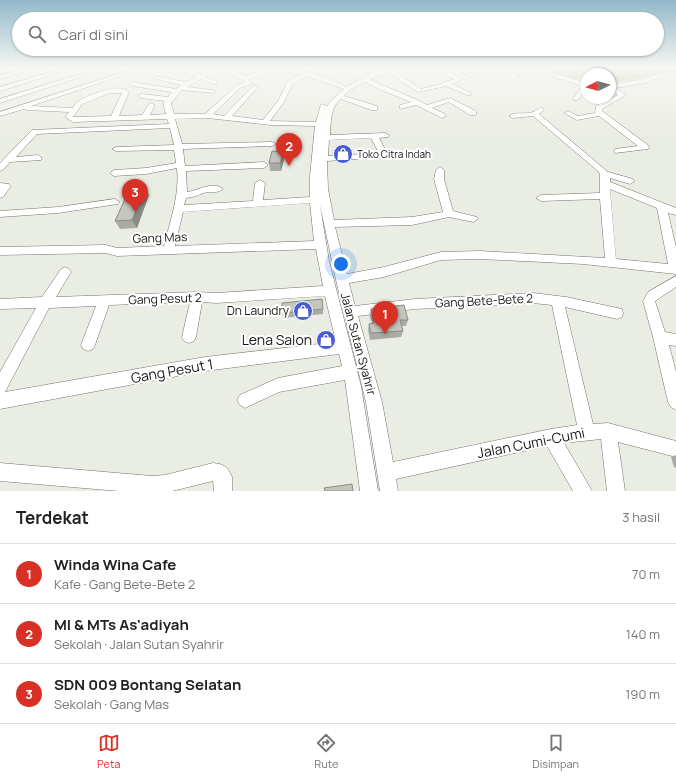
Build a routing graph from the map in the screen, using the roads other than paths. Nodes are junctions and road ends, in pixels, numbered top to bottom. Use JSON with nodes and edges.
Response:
{"nodes":[{"id":1,"x":29,"y":92,"type":"edge"},
{"id":2,"x":68,"y":92,"type":"edge"},
{"id":3,"x":107,"y":92,"type":"edge"},
{"id":4,"x":126,"y":92,"type":"edge"},
{"id":5,"x":177,"y":92,"type":"edge"},
{"id":6,"x":233,"y":92,"type":"edge"},
{"id":7,"x":250,"y":92,"type":"edge"},
{"id":8,"x":286,"y":92,"type":"edge"},
{"id":9,"x":341,"y":92,"type":"junction"},
{"id":10,"x":391,"y":92,"type":"edge"},
{"id":11,"x":464,"y":92,"type":"edge"},
{"id":12,"x":580,"y":92,"type":"edge"},
{"id":13,"x":618,"y":92,"type":"edge"},
{"id":14,"x":469,"y":94,"type":"dead end"},
{"id":15,"x":141,"y":96,"type":"dead end"},
{"id":16,"x":169,"y":99,"type":"junction"},
{"id":17,"x":576,"y":99,"type":"dead end"},
{"id":18,"x":616,"y":99,"type":"edge"},
{"id":19,"x":0,"y":101,"type":"edge"},
{"id":20,"x":418,"y":102,"type":"junction"},
{"id":21,"x":606,"y":104,"type":"edge"},
{"id":22,"x":151,"y":105,"type":"dead end"},
{"id":23,"x":403,"y":107,"type":"dead end"},
{"id":24,"x":428,"y":107,"type":"junction"},
{"id":25,"x":19,"y":108,"type":"junction"},
{"id":26,"x":374,"y":108,"type":"dead end"},
{"id":27,"x":74,"y":110,"type":"junction"},
{"id":28,"x":473,"y":113,"type":"dead end"},
{"id":29,"x":568,"y":113,"type":"dead end"},
{"id":30,"x":0,"y":114,"type":"edge"},
{"id":31,"x":600,"y":114,"type":"junction"},
{"id":32,"x":207,"y":116,"type":"junction"},
{"id":33,"x":442,"y":116,"type":"dead end"},
{"id":34,"x":513,"y":116,"type":"dead end"},
{"id":35,"x":145,"y":117,"type":"junction"},
{"id":36,"x":227,"y":117,"type":"junction"},
{"id":37,"x":114,"y":118,"type":"junction"},
{"id":38,"x":171,"y":121,"type":"junction"},
{"id":39,"x":265,"y":122,"type":"junction"},
{"id":40,"x":319,"y":124,"type":"junction"},
{"id":41,"x":386,"y":135,"type":"dead end"},
{"id":42,"x":374,"y":136,"type":"junction"},
{"id":43,"x":326,"y":138,"type":"junction"},
{"id":44,"x":272,"y":144,"type":"dead end"},
{"id":45,"x":178,"y":146,"type":"junction"},
{"id":46,"x":116,"y":149,"type":"dead end"},
{"id":47,"x":618,"y":151,"type":"dead end"},
{"id":48,"x":38,"y":158,"type":"dead end"},
{"id":49,"x":319,"y":159,"type":"junction"},
{"id":50,"x":7,"y":160,"type":"junction"},
{"id":51,"x":264,"y":165,"type":"dead end"},
{"id":52,"x":181,"y":167,"type":"junction"},
{"id":53,"x":0,"y":168,"type":"edge"},
{"id":54,"x":440,"y":170,"type":"dead end"},
{"id":55,"x":114,"y":172,"type":"dead end"},
{"id":56,"x":605,"y":179,"type":"junction"},
{"id":57,"x":630,"y":181,"type":"dead end"},
{"id":58,"x":260,"y":183,"type":"dead end"},
{"id":59,"x":0,"y":186,"type":"edge"},
{"id":60,"x":218,"y":189,"type":"dead end"},
{"id":61,"x":0,"y":195,"type":"edge"},
{"id":62,"x":182,"y":195,"type":"junction"},
{"id":63,"x":605,"y":196,"type":"junction"},
{"id":64,"x":541,"y":198,"type":"dead end"},
{"id":65,"x":314,"y":200,"type":"junction"},
{"id":66,"x":115,"y":202,"type":"dead end"},
{"id":67,"x":258,"y":203,"type":"junction"},
{"id":68,"x":662,"y":206,"type":"junction"},
{"id":69,"x":179,"y":209,"type":"junction"},
{"id":70,"x":676,"y":212,"type":"edge"},
{"id":71,"x":0,"y":214,"type":"edge"},
{"id":72,"x":449,"y":214,"type":"junction"},
{"id":73,"x":473,"y":219,"type":"dead end"},
{"id":74,"x":329,"y":224,"type":"junction"},
{"id":75,"x":321,"y":245,"type":"junction"},
{"id":76,"x":4,"y":250,"type":"edge"},
{"id":77,"x":168,"y":251,"type":"junction"},
{"id":78,"x":0,"y":261,"type":"edge"},
{"id":79,"x":611,"y":262,"type":"junction"},
{"id":80,"x":65,"y":272,"type":"dead end"},
{"id":81,"x":676,"y":273,"type":"edge"},
{"id":82,"x":342,"y":280,"type":"junction"},
{"id":83,"x":330,"y":291,"type":"junction"},
{"id":84,"x":197,"y":297,"type":"junction"},
{"id":85,"x":104,"y":301,"type":"junction"},
{"id":86,"x":557,"y":301,"type":"junction"},
{"id":87,"x":45,"y":303,"type":"junction"},
{"id":88,"x":0,"y":304,"type":"edge"},
{"id":89,"x":350,"y":312,"type":"junction"},
{"id":90,"x":617,"y":314,"type":"dead end"},
{"id":91,"x":189,"y":337,"type":"dead end"},
{"id":92,"x":660,"y":337,"type":"junction"},
{"id":93,"x":676,"y":340,"type":"edge"},
{"id":94,"x":88,"y":345,"type":"dead end"},
{"id":95,"x":344,"y":347,"type":"junction"},
{"id":96,"x":350,"y":372,"type":"junction"},
{"id":97,"x":0,"y":387,"type":"edge"},
{"id":98,"x":245,"y":400,"type":"dead end"},
{"id":99,"x":0,"y":401,"type":"edge"},
{"id":100,"x":676,"y":402,"type":"edge"},
{"id":101,"x":608,"y":431,"type":"junction"},
{"id":102,"x":587,"y":432,"type":"junction"},
{"id":103,"x":551,"y":437,"type":"junction"},
{"id":104,"x":676,"y":449,"type":"edge"},
{"id":105,"x":364,"y":458,"type":"junction"},
{"id":106,"x":384,"y":464,"type":"junction"},
{"id":107,"x":0,"y":472,"type":"edge"},
{"id":108,"x":384,"y":490,"type":"edge"},
{"id":109,"x":223,"y":491,"type":"edge"},
{"id":110,"x":369,"y":491,"type":"edge"},
{"id":111,"x":583,"y":491,"type":"edge"},
{"id":112,"x":616,"y":491,"type":"edge"}],
"edges":[{"from":1,"to":19,"type":"street"},
{"from":2,"to":25,"type":"street"},
{"from":3,"to":27,"type":"street"},
{"from":4,"to":37,"type":"street"},
{"from":5,"to":16,"type":"street"},
{"from":6,"to":32,"type":"street"},
{"from":7,"to":36,"type":"street"},
{"from":8,"to":39,"type":"street"},
{"from":9,"to":26,"type":"street"},
{"from":9,"to":40,"type":"street","name":"Jalan Sutan Syahrir"},
{"from":9,"to":43,"type":"street","name":"Jalan Sutan Syahrir"},
{"from":10,"to":20,"type":"street"},
{"from":11,"to":14,"type":"street"},
{"from":12,"to":17,"type":"street"},
{"from":13,"to":18,"type":"street"},
{"from":15,"to":16,"type":"street"},
{"from":16,"to":38,"type":"street"},
{"from":20,"to":23,"type":"street"},
{"from":20,"to":24,"type":"street"},
{"from":21,"to":31,"type":"street"},
{"from":22,"to":35,"type":"street"},
{"from":24,"to":28,"type":"street"},
{"from":24,"to":33,"type":"street"},
{"from":25,"to":27,"type":"street"},
{"from":25,"to":30,"type":"street"},
{"from":27,"to":37,"type":"street"},
{"from":29,"to":31,"type":"street"},
{"from":31,"to":47,"type":"street"},
{"from":32,"to":36,"type":"street"},
{"from":32,"to":38,"type":"street"},
{"from":34,"to":56,"type":"street"},
{"from":35,"to":37,"type":"street"},
{"from":35,"to":38,"type":"street"},
{"from":36,"to":39,"type":"street"},
{"from":38,"to":45,"type":"street"},
{"from":38,"to":50,"type":"street"},
{"from":39,"to":40,"type":"street"},
{"from":40,"to":49,"type":"street","name":"Jalan Sutan Syahrir"},
{"from":41,"to":42,"type":"street"},
{"from":42,"to":43,"type":"street"},
{"from":42,"to":49,"type":"street"},
{"from":43,"to":49,"type":"street","name":"Jalan Sutan Syahrir"},
{"from":44,"to":45,"type":"street"},
{"from":45,"to":46,"type":"street"},
{"from":45,"to":52,"type":"street"},
{"from":48,"to":50,"type":"street"},
{"from":49,"to":65,"type":"street","name":"Jalan Sutan Syahrir"},
{"from":49,"to":74,"type":"street","name":"Jalan Sutan Syahrir"},
{"from":50,"to":53,"type":"street"},
{"from":51,"to":52,"type":"street"},
{"from":52,"to":55,"type":"street"},
{"from":52,"to":62,"type":"street"},
{"from":54,"to":72,"type":"street"},
{"from":56,"to":57,"type":"street"},
{"from":56,"to":63,"type":"street"},
{"from":56,"to":68,"type":"street"},
{"from":58,"to":67,"type":"street"},
{"from":59,"to":61,"type":"street"},
{"from":60,"to":62,"type":"street"},
{"from":62,"to":69,"type":"street"},
{"from":63,"to":64,"type":"street"},
{"from":63,"to":79,"type":"street"},
{"from":65,"to":67,"type":"street"},
{"from":65,"to":75,"type":"street","name":"Jalan Sutan Syahrir"},
{"from":66,"to":71,"type":"street"},
{"from":67,"to":69,"type":"street"},
{"from":68,"to":70,"type":"street"},
{"from":68,"to":81,"type":"street"},
{"from":69,"to":77,"type":"street"},
{"from":72,"to":73,"type":"street"},
{"from":72,"to":74,"type":"street"},
{"from":74,"to":82,"type":"street","name":"Jalan Sutan Syahrir"},
{"from":75,"to":77,"type":"street","name":"Gang Mas"},
{"from":75,"to":83,"type":"street","name":"Jalan Sutan Syahrir"},
{"from":76,"to":77,"type":"street","name":"Gang Mas"},
{"from":76,"to":78,"type":"street"},
{"from":79,"to":81,"type":"street"},
{"from":79,"to":82,"type":"street"},
{"from":80,"to":87,"type":"street"},
{"from":81,"to":92,"type":"street"},
{"from":82,"to":89,"type":"street","name":"Jalan Sutan Syahrir"},
{"from":83,"to":84,"type":"street","name":"Gang Pesut 2"},
{"from":83,"to":95,"type":"street","name":"Jalan Sutan Syahrir"},
{"from":84,"to":85,"type":"street","name":"Gang Pesut 2"},
{"from":84,"to":91,"type":"street"},
{"from":85,"to":87,"type":"street","name":"Gang Pesut 2"},
{"from":85,"to":94,"type":"street"},
{"from":86,"to":89,"type":"street","name":"Gang Bete-Bete 2"},
{"from":86,"to":90,"type":"street","name":"Gang Bete-Bete 2"},
{"from":86,"to":102,"type":"street"},
{"from":87,"to":88,"type":"street","name":"Gang Pesut 2"},
{"from":87,"to":97,"type":"street"},
{"from":89,"to":106,"type":"street","name":"Jalan Sutan Syahrir"},
{"from":92,"to":93,"type":"street"},
{"from":92,"to":100,"type":"street"},
{"from":95,"to":96,"type":"street","name":"Jalan Sutan Syahrir"},
{"from":95,"to":99,"type":"street","name":"Gang Pesut 1"},
{"from":96,"to":98,"type":"street"},
{"from":96,"to":105,"type":"street","name":"Jalan Sutan Syahrir"},
{"from":101,"to":102,"type":"street","name":"Jalan Cumi-Cumi"},
{"from":101,"to":104,"type":"street","name":"Jalan Cumi-Cumi"},
{"from":101,"to":112,"type":"street"},
{"from":102,"to":103,"type":"street","name":"Jalan Cumi-Cumi"},
{"from":103,"to":106,"type":"street","name":"Jalan Cumi-Cumi"},
{"from":103,"to":111,"type":"street"},
{"from":105,"to":106,"type":"street","name":"Jalan Cumi-Cumi"},
{"from":105,"to":110,"type":"street","name":"Jalan Sutan Syahrir"},
{"from":106,"to":108,"type":"street","name":"Jalan Sutan Syahrir"},
{"from":107,"to":109,"type":"street"}]}
